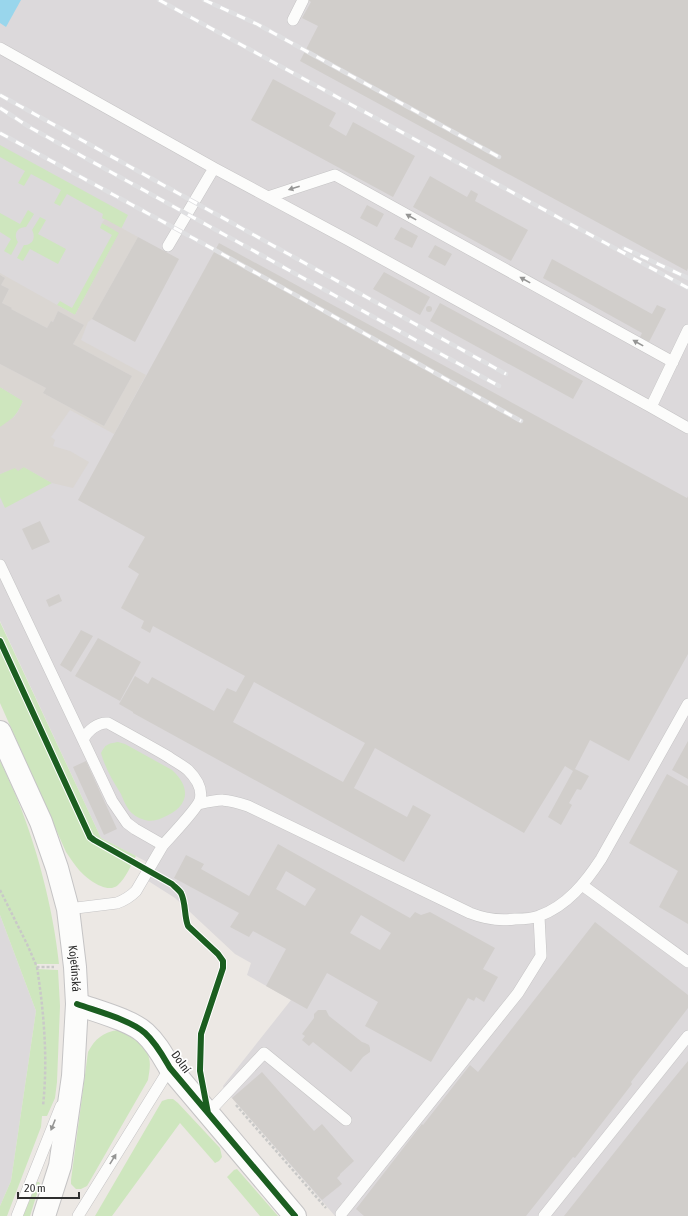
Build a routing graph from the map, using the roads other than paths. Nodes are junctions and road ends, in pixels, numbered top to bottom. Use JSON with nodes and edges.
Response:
{"nodes":[{"id":1,"x":303,"y":0,"type":"edge"},
{"id":2,"x":293,"y":20,"type":"dead end"},
{"id":3,"x":0,"y":48,"type":"edge"},
{"id":4,"x":214,"y":168,"type":"junction"},
{"id":5,"x":268,"y":197,"type":"junction"},
{"id":6,"x":168,"y":246,"type":"dead end"},
{"id":7,"x":688,"y":330,"type":"edge"},
{"id":8,"x":673,"y":362,"type":"junction"},
{"id":9,"x":651,"y":407,"type":"junction"},
{"id":10,"x":688,"y":428,"type":"edge"},
{"id":11,"x":0,"y":565,"type":"edge"},
{"id":12,"x":688,"y":704,"type":"edge"},
{"id":13,"x":0,"y":732,"type":"edge"},
{"id":14,"x":83,"y":740,"type":"junction"},
{"id":15,"x":198,"y":804,"type":"junction"},
{"id":16,"x":163,"y":845,"type":"junction"},
{"id":17,"x":582,"y":885,"type":"junction"},
{"id":18,"x":68,"y":909,"type":"junction"},
{"id":19,"x":538,"y":916,"type":"junction"},
{"id":20,"x":688,"y":962,"type":"edge"},
{"id":21,"x":77,"y":1004,"type":"junction"},
{"id":22,"x":688,"y":1036,"type":"edge"},
{"id":23,"x":170,"y":1068,"type":"junction"},
{"id":24,"x":73,"y":1076,"type":"junction"},
{"id":25,"x":208,"y":1113,"type":"junction"},
{"id":26,"x":346,"y":1120,"type":"dead end"},
{"id":27,"x":340,"y":1214,"type":"dead end"},
{"id":28,"x":17,"y":1216,"type":"edge"},
{"id":29,"x":44,"y":1216,"type":"edge"},
{"id":30,"x":78,"y":1216,"type":"edge"},
{"id":31,"x":295,"y":1216,"type":"edge"},
{"id":32,"x":544,"y":1216,"type":"edge"}],
"edges":[{"from":1,"to":2,"type":"lane"},
{"from":3,"to":4,"type":"lane"},
{"from":4,"to":5,"type":"lane"},
{"from":4,"to":6,"type":"lane"},
{"from":8,"to":5,"type":"lane","one_way":true},
{"from":5,"to":9,"type":"lane"},
{"from":7,"to":8,"type":"lane"},
{"from":8,"to":9,"type":"lane"},
{"from":9,"to":10,"type":"lane"},
{"from":11,"to":14,"type":"lane"},
{"from":12,"to":17,"type":"lane"},
{"from":13,"to":18,"type":"main road","name":"Kojetínská"},
{"from":14,"to":15,"type":"lane"},
{"from":14,"to":16,"type":"lane"},
{"from":15,"to":16,"type":"lane"},
{"from":15,"to":19,"type":"lane"},
{"from":16,"to":18,"type":"lane"},
{"from":17,"to":19,"type":"lane"},
{"from":17,"to":20,"type":"lane"},
{"from":18,"to":21,"type":"main road","name":"Kojetínská"},
{"from":19,"to":27,"type":"lane"},
{"from":21,"to":23,"type":"main road","name":"Dolní"},
{"from":21,"to":24,"type":"main road","name":"Kojetínská"},
{"from":22,"to":32,"type":"lane"},
{"from":23,"to":25,"type":"main road","name":"Dolní"},
{"from":30,"to":23,"type":"lane","one_way":true},
{"from":24,"to":28,"type":"lane","one_way":true},
{"from":24,"to":29,"type":"main road","name":"Kojetínská"},
{"from":25,"to":26,"type":"lane"},
{"from":25,"to":31,"type":"main road","name":"Dolní"}]}
